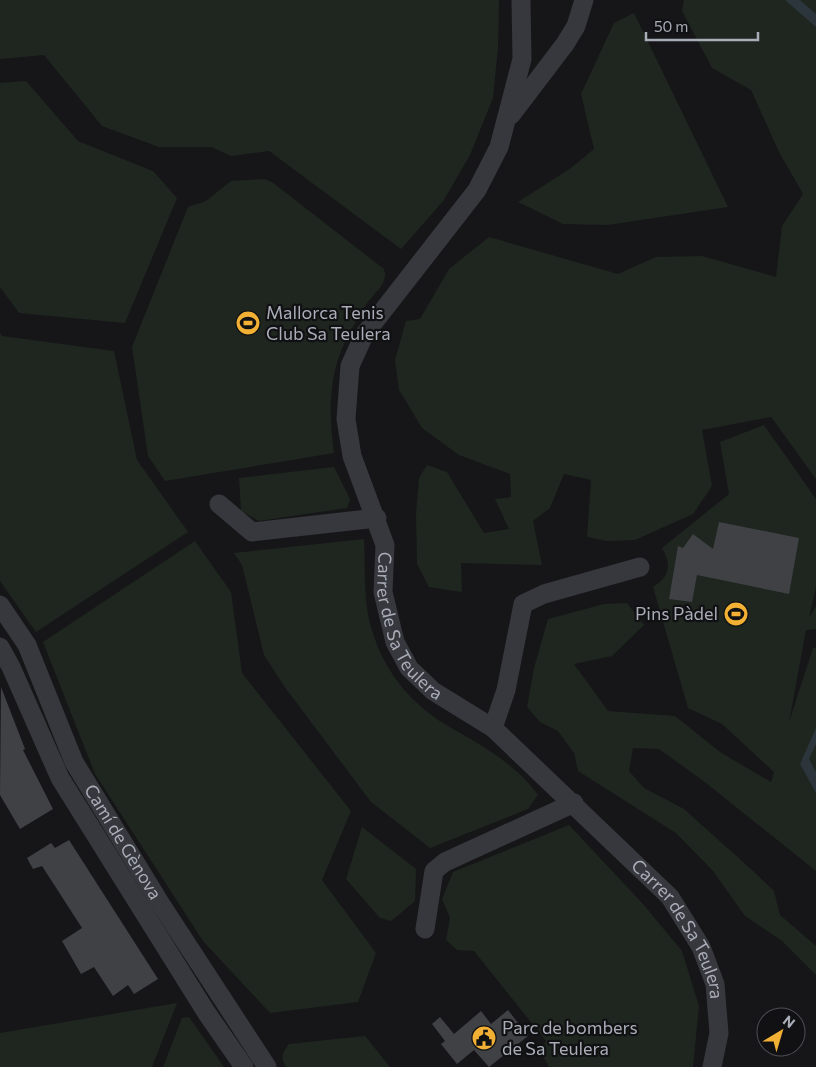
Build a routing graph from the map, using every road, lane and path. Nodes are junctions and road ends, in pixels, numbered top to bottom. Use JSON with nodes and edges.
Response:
{"nodes":[{"id":1,"x":521,"y":0,"type":"edge"},
{"id":2,"x":584,"y":0,"type":"edge"},
{"id":3,"x":522,"y":56,"type":"junction"},
{"id":4,"x":556,"y":57,"type":"junction"},
{"id":5,"x":508,"y":120,"type":"junction"},
{"id":6,"x":220,"y":504,"type":"dead end"},
{"id":7,"x":377,"y":518,"type":"junction"},
{"id":8,"x":640,"y":567,"type":"dead end"},
{"id":9,"x":0,"y":604,"type":"edge"},
{"id":10,"x":0,"y":647,"type":"edge"},
{"id":11,"x":493,"y":728,"type":"junction"},
{"id":12,"x":574,"y":803,"type":"junction"},
{"id":13,"x":425,"y":928,"type":"dead end"},
{"id":14,"x":244,"y":1067,"type":"edge"},
{"id":15,"x":267,"y":1067,"type":"edge"},
{"id":16,"x":712,"y":1067,"type":"edge"}],
"edges":[{"from":1,"to":3,"type":"street","name":"Carrer de Sa Teulera"},
{"from":2,"to":4,"type":"street"},
{"from":3,"to":4,"type":"street"},
{"from":3,"to":5,"type":"street","name":"Carrer de Sa Teulera"},
{"from":4,"to":5,"type":"street"},
{"from":5,"to":7,"type":"street","name":"Carrer de Sa Teulera"},
{"from":6,"to":7,"type":"street"},
{"from":7,"to":11,"type":"street","name":"Carrer de Sa Teulera"},
{"from":8,"to":11,"type":"street"},
{"from":9,"to":15,"type":"street","name":"Camí de Gènova"},
{"from":10,"to":14,"type":"street","name":"Camí de Gènova"},
{"from":11,"to":12,"type":"street","name":"Carrer de Sa Teulera"},
{"from":12,"to":13,"type":"street"},
{"from":12,"to":16,"type":"street","name":"Carrer de Sa Teulera"}]}
